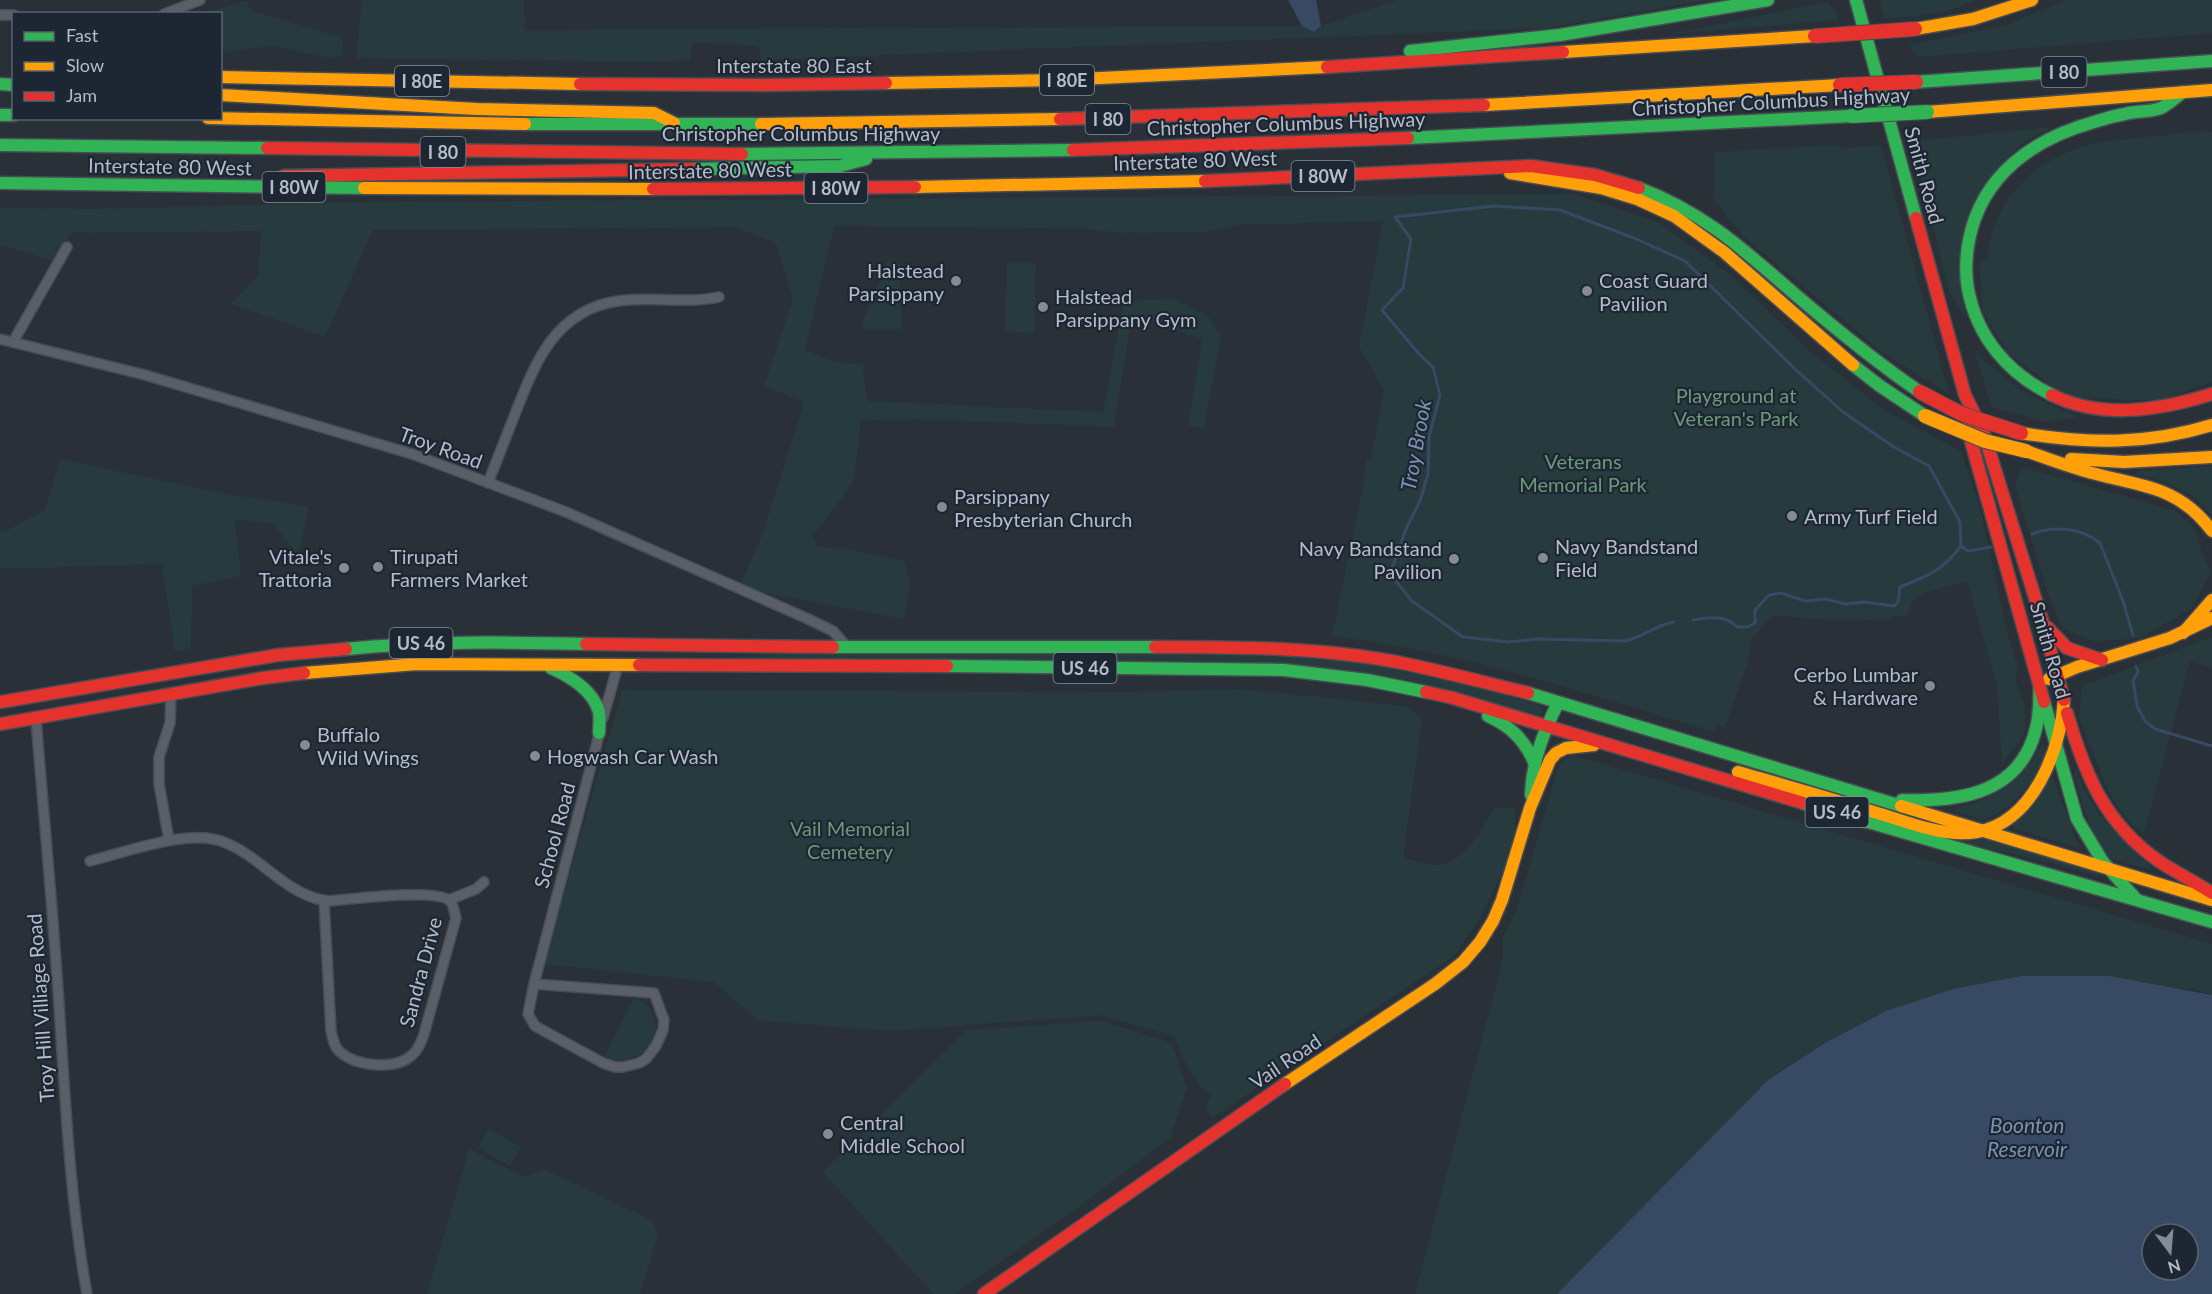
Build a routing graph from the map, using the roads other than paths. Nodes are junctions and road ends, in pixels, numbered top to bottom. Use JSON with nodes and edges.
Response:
{"nodes":[{"id":1,"x":200,"y":0,"type":"edge"},
{"id":2,"x":1856,"y":0,"type":"edge"},
{"id":3,"x":2032,"y":0,"type":"edge"},
{"id":4,"x":1762,"y":1,"type":"edge"},
{"id":5,"x":169,"y":12,"type":"edge"},
{"id":6,"x":2212,"y":61,"type":"edge"},
{"id":7,"x":1366,"y":65,"type":"junction"},
{"id":8,"x":222,"y":77,"type":"edge"},
{"id":9,"x":2212,"y":90,"type":"edge"},
{"id":10,"x":2183,"y":92,"type":"junction"},
{"id":11,"x":222,"y":95,"type":"edge"},
{"id":12,"x":222,"y":118,"type":"edge"},
{"id":13,"x":678,"y":125,"type":"junction"},
{"id":14,"x":0,"y":145,"type":"edge"},
{"id":15,"x":885,"y":154,"type":"junction"},
{"id":16,"x":1492,"y":169,"type":"junction"},
{"id":17,"x":0,"y":183,"type":"edge"},
{"id":18,"x":70,"y":184,"type":"junction"},
{"id":19,"x":67,"y":247,"type":"dead end"},
{"id":20,"x":719,"y":297,"type":"dead end"},
{"id":21,"x":0,"y":339,"type":"edge"},
{"id":22,"x":13,"y":342,"type":"junction"},
{"id":23,"x":2212,"y":394,"type":"edge"},
{"id":24,"x":1965,"y":395,"type":"junction"},
{"id":25,"x":2212,"y":425,"type":"edge"},
{"id":26,"x":2026,"y":451,"type":"junction"},
{"id":27,"x":2212,"y":457,"type":"edge"},
{"id":28,"x":488,"y":483,"type":"junction"},
{"id":29,"x":2212,"y":531,"type":"edge"},
{"id":30,"x":2212,"y":600,"type":"edge"},
{"id":31,"x":2212,"y":618,"type":"edge"},
{"id":32,"x":2042,"y":620,"type":"junction"},
{"id":33,"x":2183,"y":633,"type":"junction"},
{"id":34,"x":846,"y":646,"type":"junction"},
{"id":35,"x":752,"y":647,"type":"junction"},
{"id":36,"x":2102,"y":660,"type":"junction"},
{"id":37,"x":544,"y":665,"type":"junction"},
{"id":38,"x":618,"y":665,"type":"junction"},
{"id":39,"x":2057,"y":677,"type":"junction"},
{"id":40,"x":2040,"y":682,"type":"junction"},
{"id":41,"x":171,"y":694,"type":"junction"},
{"id":42,"x":1438,"y":694,"type":"junction"},
{"id":43,"x":2064,"y":700,"type":"junction"},
{"id":44,"x":0,"y":702,"type":"edge"},
{"id":45,"x":1558,"y":703,"type":"junction"},
{"id":46,"x":36,"y":718,"type":"junction"},
{"id":47,"x":0,"y":724,"type":"edge"},
{"id":48,"x":1546,"y":725,"type":"junction"},
{"id":49,"x":599,"y":733,"type":"junction"},
{"id":50,"x":1613,"y":745,"type":"junction"},
{"id":51,"x":2057,"y":745,"type":"junction"},
{"id":52,"x":1657,"y":758,"type":"junction"},
{"id":53,"x":1534,"y":762,"type":"junction"},
{"id":54,"x":1874,"y":798,"type":"junction"},
{"id":55,"x":1532,"y":801,"type":"junction"},
{"id":56,"x":1983,"y":831,"type":"junction"},
{"id":57,"x":169,"y":840,"type":"junction"},
{"id":58,"x":90,"y":861,"type":"dead end"},
{"id":59,"x":2108,"y":868,"type":"junction"},
{"id":60,"x":484,"y":882,"type":"dead end"},
{"id":61,"x":2212,"y":893,"type":"edge"},
{"id":62,"x":2136,"y":899,"type":"junction"},
{"id":63,"x":324,"y":900,"type":"junction"},
{"id":64,"x":449,"y":900,"type":"junction"},
{"id":65,"x":2212,"y":900,"type":"edge"},
{"id":66,"x":2212,"y":922,"type":"edge"},
{"id":67,"x":534,"y":984,"type":"junction"},
{"id":68,"x":87,"y":1294,"type":"edge"},
{"id":69,"x":984,"y":1294,"type":"edge"}],
"edges":[{"from":1,"to":5,"type":"street"},
{"from":2,"to":24,"type":"main road","name":"Smith Road"},
{"from":3,"to":7,"type":"main road","name":"Interstate 80 East","bridge":true},
{"from":4,"to":7,"type":"main road"},
{"from":6,"to":13,"type":"main road","name":"Christopher Columbus Highway","number":"I 80","bridge":true},
{"from":7,"to":8,"type":"main road","name":"Interstate 80 East","number":"I 80E"},
{"from":9,"to":10,"type":"main road","name":"Christopher Columbus Highway","number":"I 80"},
{"from":10,"to":15,"type":"main road","name":"Christopher Columbus Highway","number":"I 80","bridge":true},
{"from":10,"to":23,"type":"main road"},
{"from":11,"to":13,"type":"main road"},
{"from":12,"to":13,"type":"main road","name":"Christopher Columbus Highway","number":"I 80"},
{"from":14,"to":15,"type":"main road","name":"Christopher Columbus Highway","number":"I 80"},
{"from":15,"to":18,"type":"main road"},
{"from":16,"to":18,"type":"main road","name":"Interstate 80 West","number":"I 80W"},
{"from":16,"to":25,"type":"main road","bridge":true},
{"from":16,"to":26,"type":"main road","bridge":true},
{"from":17,"to":18,"type":"main road","name":"Interstate 80 West","number":"I 80W"},
{"from":19,"to":22,"type":"street"},
{"from":20,"to":28,"type":"street"},
{"from":21,"to":22,"type":"street","name":"Troy Road"},
{"from":22,"to":28,"type":"street","name":"Troy Road"},
{"from":24,"to":32,"type":"main road","name":"Smith Road"},
{"from":24,"to":40,"type":"main road","name":"Smith Road"},
{"from":26,"to":27,"type":"main road"},
{"from":26,"to":29,"type":"main road"},
{"from":28,"to":34,"type":"street","name":"Troy Road"},
{"from":30,"to":33,"type":"main road"},
{"from":31,"to":33,"type":"main road"},
{"from":32,"to":36,"type":"main road"},
{"from":32,"to":39,"type":"main road","name":"Smith Road"},
{"from":33,"to":36,"type":"main road"},
{"from":34,"to":35,"type":"main road","number":"US 46"},
{"from":34,"to":45,"type":"main road","number":"US 46"},
{"from":35,"to":38,"type":"main road"},
{"from":35,"to":44,"type":"main road","number":"US 46"},
{"from":36,"to":39,"type":"main road"},
{"from":37,"to":38,"type":"main road","number":"US 46"},
{"from":37,"to":41,"type":"main road","number":"US 46"},
{"from":37,"to":49,"type":"main road"},
{"from":38,"to":42,"type":"main road","number":"US 46"},
{"from":38,"to":49,"type":"street","name":"School Road"},
{"from":39,"to":40,"type":"main road"},
{"from":39,"to":43,"type":"main road","name":"Smith Road"},
{"from":40,"to":51,"type":"main road","name":"Smith Road"},
{"from":40,"to":54,"type":"main road"},
{"from":41,"to":46,"type":"main road","number":"US 46"},
{"from":41,"to":57,"type":"street"},
{"from":42,"to":48,"type":"main road","number":"US 46"},
{"from":42,"to":53,"type":"main road"},
{"from":43,"to":51,"type":"main road"},
{"from":43,"to":61,"type":"main road","name":"Smith Road"},
{"from":45,"to":48,"type":"main road","name":"Vail Road"},
{"from":45,"to":54,"type":"main road","number":"US 46"},
{"from":46,"to":47,"type":"main road","number":"US 46"},
{"from":46,"to":68,"type":"street","name":"Troy Hill Villiage Road"},
{"from":48,"to":50,"type":"main road","number":"US 46"},
{"from":48,"to":53,"type":"main road","name":"Vail Road"},
{"from":49,"to":67,"type":"street","name":"School Road"},
{"from":50,"to":52,"type":"main road","number":"US 46"},
{"from":50,"to":55,"type":"main road","name":"Vail Road"},
{"from":51,"to":56,"type":"main road"},
{"from":51,"to":59,"type":"main road","name":"Smith Road"},
{"from":52,"to":56,"type":"main road"},
{"from":52,"to":62,"type":"main road","number":"US 46"},
{"from":53,"to":55,"type":"main road","name":"Vail Road"},
{"from":54,"to":56,"type":"main road","number":"US 46"},
{"from":55,"to":69,"type":"main road","name":"Vail Road"},
{"from":56,"to":59,"type":"main road","number":"US 46"},
{"from":57,"to":58,"type":"street","name":"Sandra Drive"},
{"from":57,"to":63,"type":"street","name":"Sandra Drive"},
{"from":59,"to":62,"type":"main road","name":"Smith Road"},
{"from":59,"to":65,"type":"main road","number":"US 46"},
{"from":60,"to":64,"type":"street"},
{"from":62,"to":66,"type":"main road","number":"US 46"},
{"from":63,"to":64,"type":"street","name":"Sandra Drive"},
{"from":63,"to":64,"type":"street","name":"Sandra Drive"},
{"from":67,"to":67,"type":"street","name":"School Road"}]}
